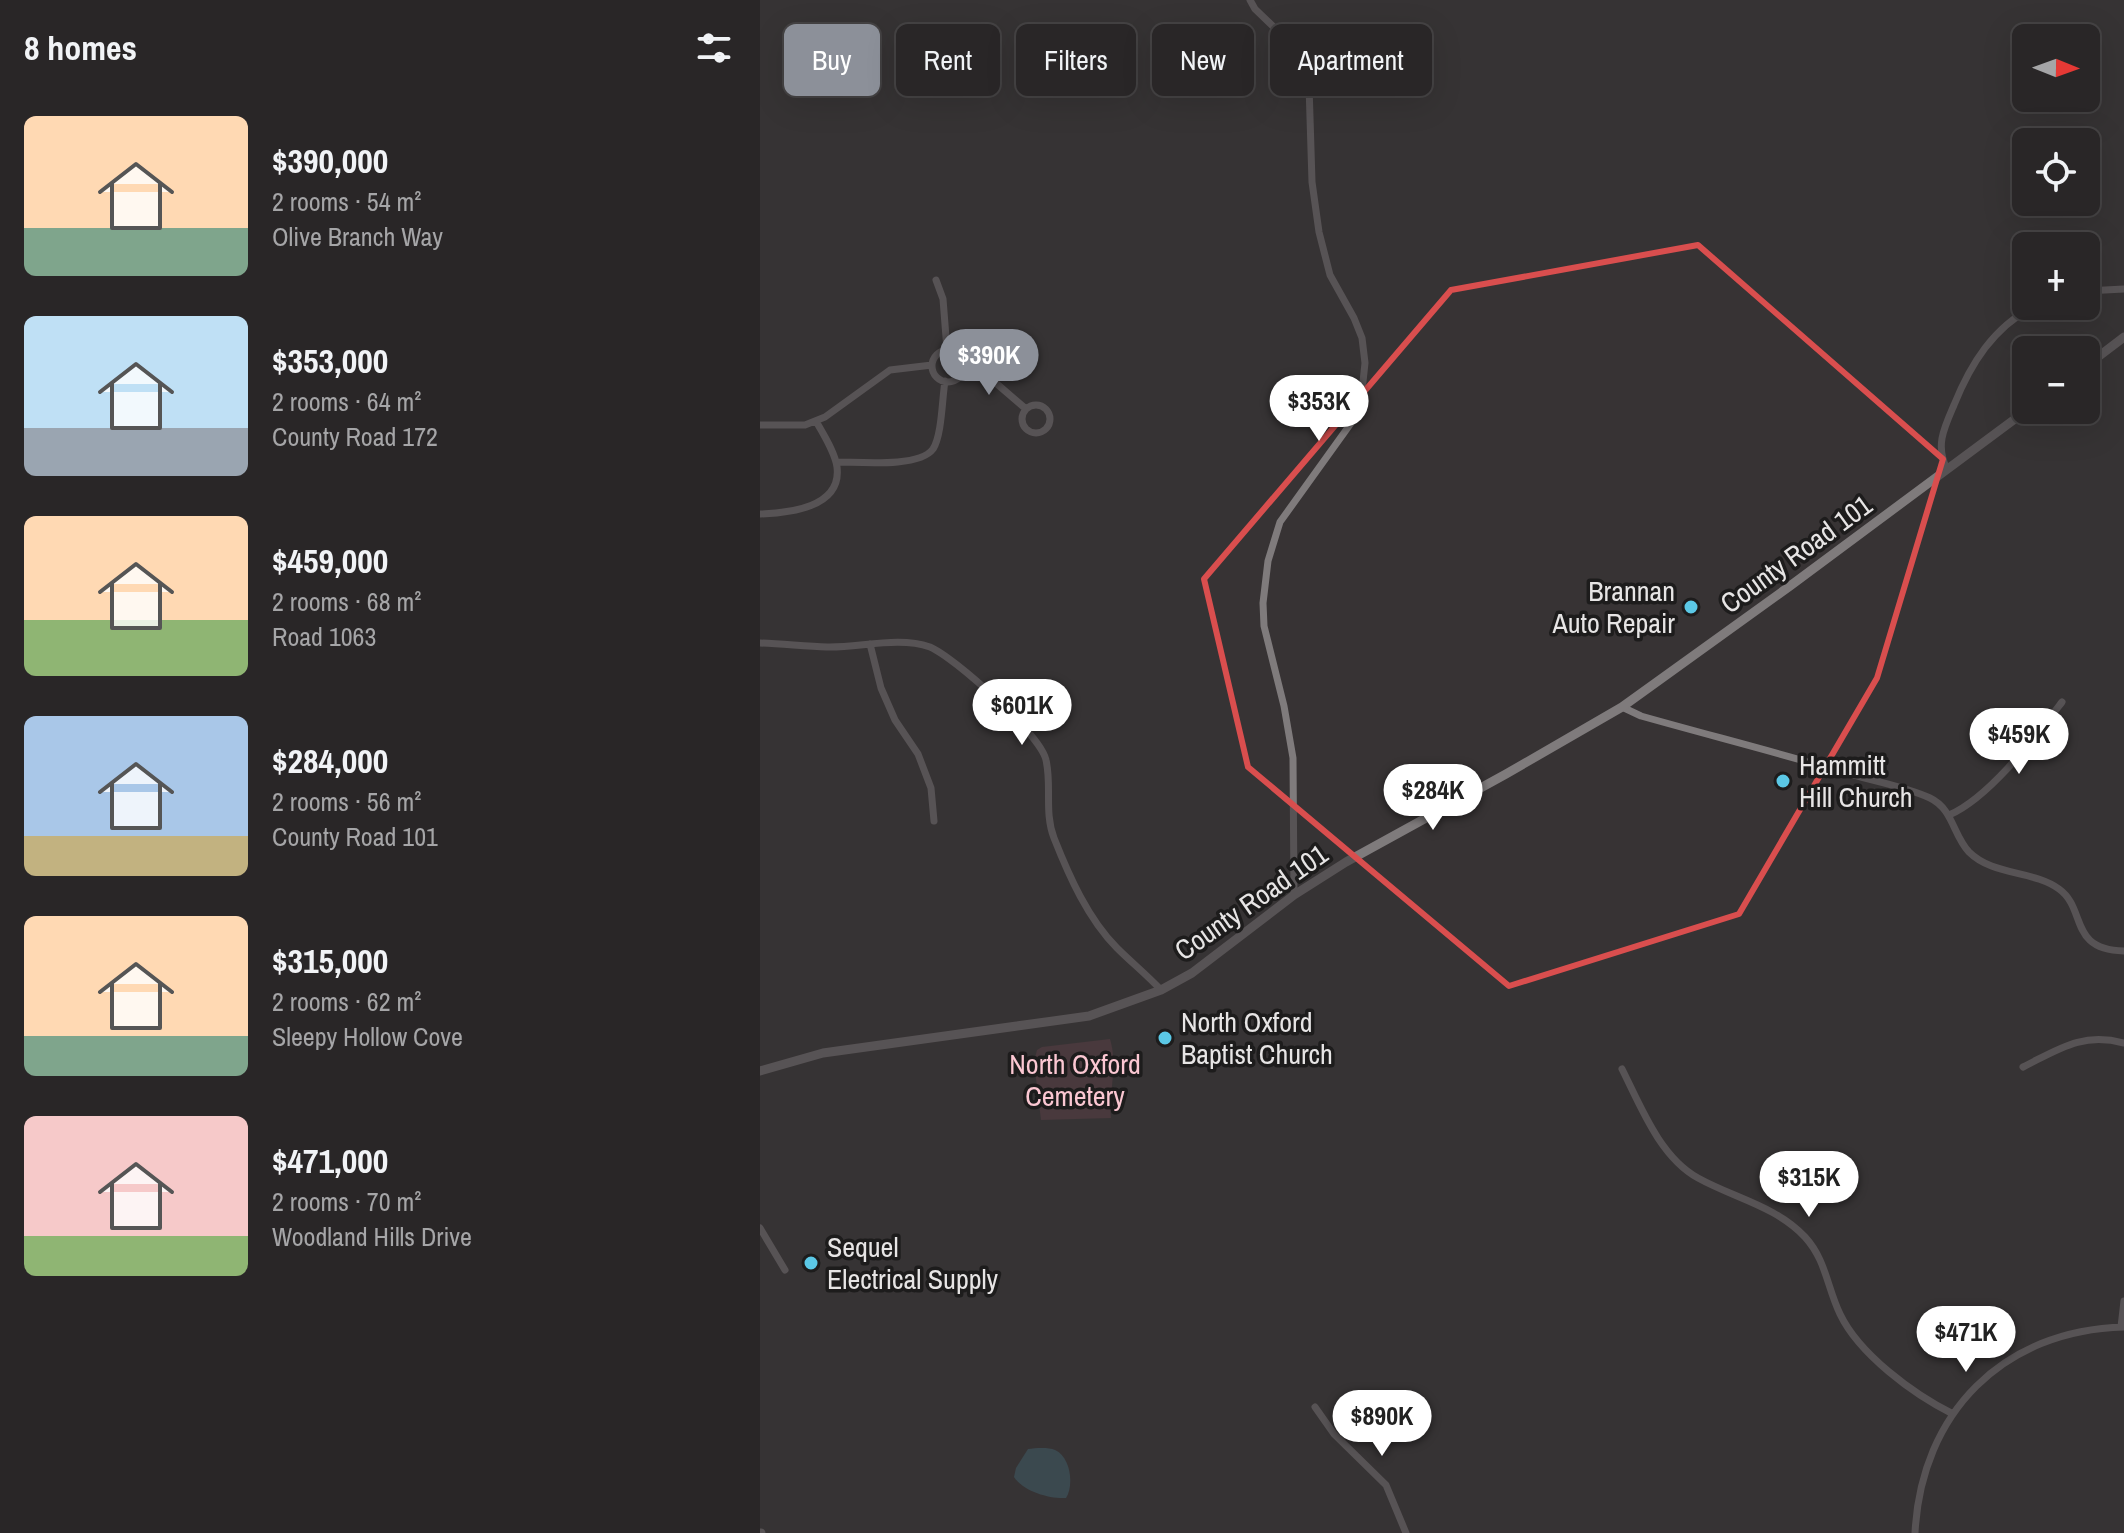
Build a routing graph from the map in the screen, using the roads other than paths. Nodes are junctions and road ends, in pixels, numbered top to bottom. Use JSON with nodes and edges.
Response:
{"nodes":[{"id":1,"x":1250,"y":0,"type":"edge"},
{"id":2,"x":936,"y":280,"type":"dead end"},
{"id":3,"x":2124,"y":289,"type":"edge"},
{"id":4,"x":2100,"y":290,"type":"edge"},
{"id":5,"x":2012,"y":320,"type":"edge"},
{"id":6,"x":2124,"y":337,"type":"edge"},
{"id":7,"x":947,"y":350,"type":"junction"},
{"id":8,"x":2100,"y":355,"type":"edge"},
{"id":9,"x":932,"y":365,"type":"junction"},
{"id":10,"x":963,"y":371,"type":"junction"},
{"id":11,"x":945,"y":381,"type":"junction"},
{"id":12,"x":1026,"y":409,"type":"junction"},
{"id":13,"x":816,"y":421,"type":"junction"},
{"id":14,"x":2012,"y":421,"type":"edge"},
{"id":15,"x":760,"y":425,"type":"edge"},
{"id":16,"x":837,"y":462,"type":"junction"},
{"id":17,"x":1947,"y":469,"type":"junction"},
{"id":18,"x":760,"y":514,"type":"edge"},
{"id":19,"x":760,"y":643,"type":"edge"},
{"id":20,"x":870,"y":644,"type":"junction"},
{"id":21,"x":2062,"y":702,"type":"dead end"},
{"id":22,"x":1622,"y":707,"type":"junction"},
{"id":23,"x":1949,"y":815,"type":"junction"},
{"id":24,"x":934,"y":821,"type":"dead end"},
{"id":25,"x":1294,"y":895,"type":"junction"},
{"id":26,"x":2124,"y":951,"type":"edge"},
{"id":27,"x":1161,"y":990,"type":"junction"},
{"id":28,"x":2124,"y":1043,"type":"edge"},
{"id":29,"x":2023,"y":1067,"type":"dead end"},
{"id":30,"x":1622,"y":1069,"type":"dead end"},
{"id":31,"x":760,"y":1071,"type":"edge"},
{"id":32,"x":760,"y":1228,"type":"edge"},
{"id":33,"x":785,"y":1270,"type":"dead end"},
{"id":34,"x":2124,"y":1301,"type":"edge"},
{"id":35,"x":2122,"y":1327,"type":"edge"},
{"id":36,"x":1315,"y":1407,"type":"dead end"},
{"id":37,"x":1953,"y":1414,"type":"junction"},
{"id":38,"x":1406,"y":1533,"type":"edge"},
{"id":39,"x":1915,"y":1533,"type":"edge"}],
"edges":[{"from":1,"to":25,"type":"street"},
{"from":2,"to":7,"type":"street"},
{"from":3,"to":4,"type":"street"},
{"from":5,"to":17,"type":"street"},
{"from":6,"to":8,"type":"street"},
{"from":7,"to":9,"type":"street"},
{"from":7,"to":10,"type":"street"},
{"from":9,"to":11,"type":"street"},
{"from":9,"to":13,"type":"street"},
{"from":10,"to":11,"type":"street"},
{"from":10,"to":12,"type":"street"},
{"from":11,"to":16,"type":"street"},
{"from":12,"to":12,"type":"street"},
{"from":13,"to":15,"type":"street"},
{"from":13,"to":16,"type":"street"},
{"from":14,"to":17,"type":"street","name":"County Road 101"},
{"from":16,"to":18,"type":"street"},
{"from":17,"to":22,"type":"street","name":"County Road 101"},
{"from":19,"to":20,"type":"street"},
{"from":20,"to":24,"type":"street"},
{"from":20,"to":27,"type":"street"},
{"from":21,"to":23,"type":"street"},
{"from":22,"to":23,"type":"street"},
{"from":22,"to":25,"type":"street","name":"County Road 101"},
{"from":23,"to":26,"type":"street"},
{"from":25,"to":27,"type":"street","name":"County Road 101"},
{"from":27,"to":31,"type":"street","name":"County Road 101"},
{"from":28,"to":29,"type":"street"},
{"from":30,"to":37,"type":"street"},
{"from":32,"to":33,"type":"street"},
{"from":34,"to":35,"type":"street"},
{"from":35,"to":37,"type":"street"},
{"from":36,"to":38,"type":"street"},
{"from":37,"to":39,"type":"street"}]}
